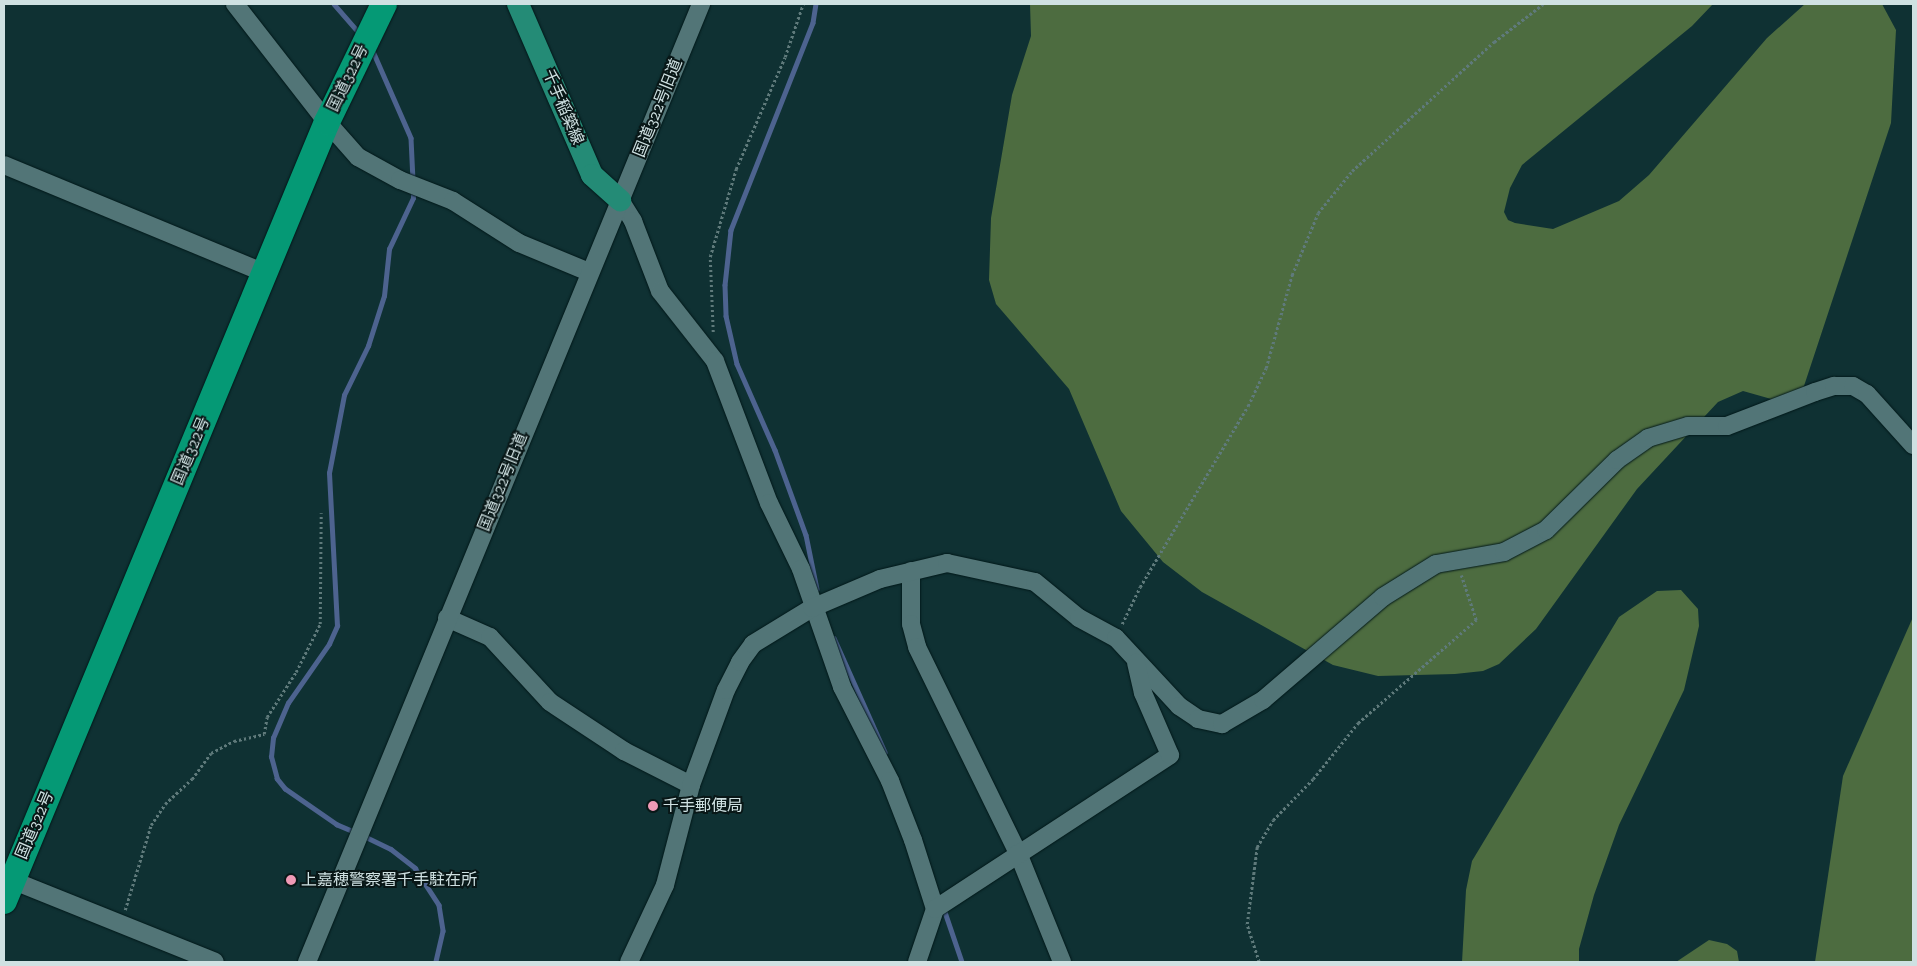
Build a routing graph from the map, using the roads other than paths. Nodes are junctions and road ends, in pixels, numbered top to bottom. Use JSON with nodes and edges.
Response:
{"nodes":[{"id":1,"x":235,"y":4,"type":"edge"},
{"id":2,"x":518,"y":4,"type":"edge"},
{"id":3,"x":700,"y":4,"type":"edge"},
{"id":4,"x":380,"y":12,"type":"edge"},
{"id":5,"x":327,"y":122,"type":"junction"},
{"id":6,"x":4,"y":165,"type":"edge"},
{"id":7,"x":620,"y":200,"type":"junction"},
{"id":8,"x":589,"y":272,"type":"junction"},
{"id":9,"x":265,"y":273,"type":"junction"},
{"id":10,"x":1913,"y":445,"type":"edge"},
{"id":11,"x":910,"y":571,"type":"junction"},
{"id":12,"x":812,"y":608,"type":"junction"},
{"id":13,"x":447,"y":618,"type":"junction"},
{"id":14,"x":1136,"y":663,"type":"junction"},
{"id":15,"x":691,"y":785,"type":"junction"},
{"id":16,"x":1018,"y":853,"type":"junction"},
{"id":17,"x":7,"y":886,"type":"edge"},
{"id":18,"x":935,"y":909,"type":"junction"},
{"id":19,"x":215,"y":962,"type":"edge"},
{"id":20,"x":307,"y":962,"type":"edge"},
{"id":21,"x":629,"y":962,"type":"edge"},
{"id":22,"x":917,"y":962,"type":"edge"},
{"id":23,"x":1062,"y":962,"type":"edge"}],
"edges":[{"from":1,"to":5,"type":"street"},
{"from":2,"to":7,"type":"main road","name":"千手稲築線"},
{"from":3,"to":7,"type":"street","name":"国道322号旧道"},
{"from":4,"to":5,"type":"highway","name":"国道322号"},
{"from":5,"to":8,"type":"street"},
{"from":5,"to":9,"type":"highway","name":"国道322号"},
{"from":6,"to":9,"type":"street"},
{"from":7,"to":8,"type":"street","name":"国道322号旧道"},
{"from":7,"to":12,"type":"street"},
{"from":8,"to":13,"type":"street","name":"国道322号旧道"},
{"from":9,"to":17,"type":"highway","name":"国道322号"},
{"from":10,"to":14,"type":"street"},
{"from":11,"to":12,"type":"street"},
{"from":11,"to":14,"type":"street"},
{"from":11,"to":16,"type":"street"},
{"from":12,"to":15,"type":"street"},
{"from":12,"to":18,"type":"street"},
{"from":13,"to":15,"type":"street"},
{"from":13,"to":20,"type":"street","name":"国道322号旧道"},
{"from":14,"to":16,"type":"street"},
{"from":15,"to":21,"type":"street"},
{"from":16,"to":18,"type":"street"},
{"from":16,"to":23,"type":"street"},
{"from":17,"to":19,"type":"street"},
{"from":18,"to":22,"type":"street"}]}
